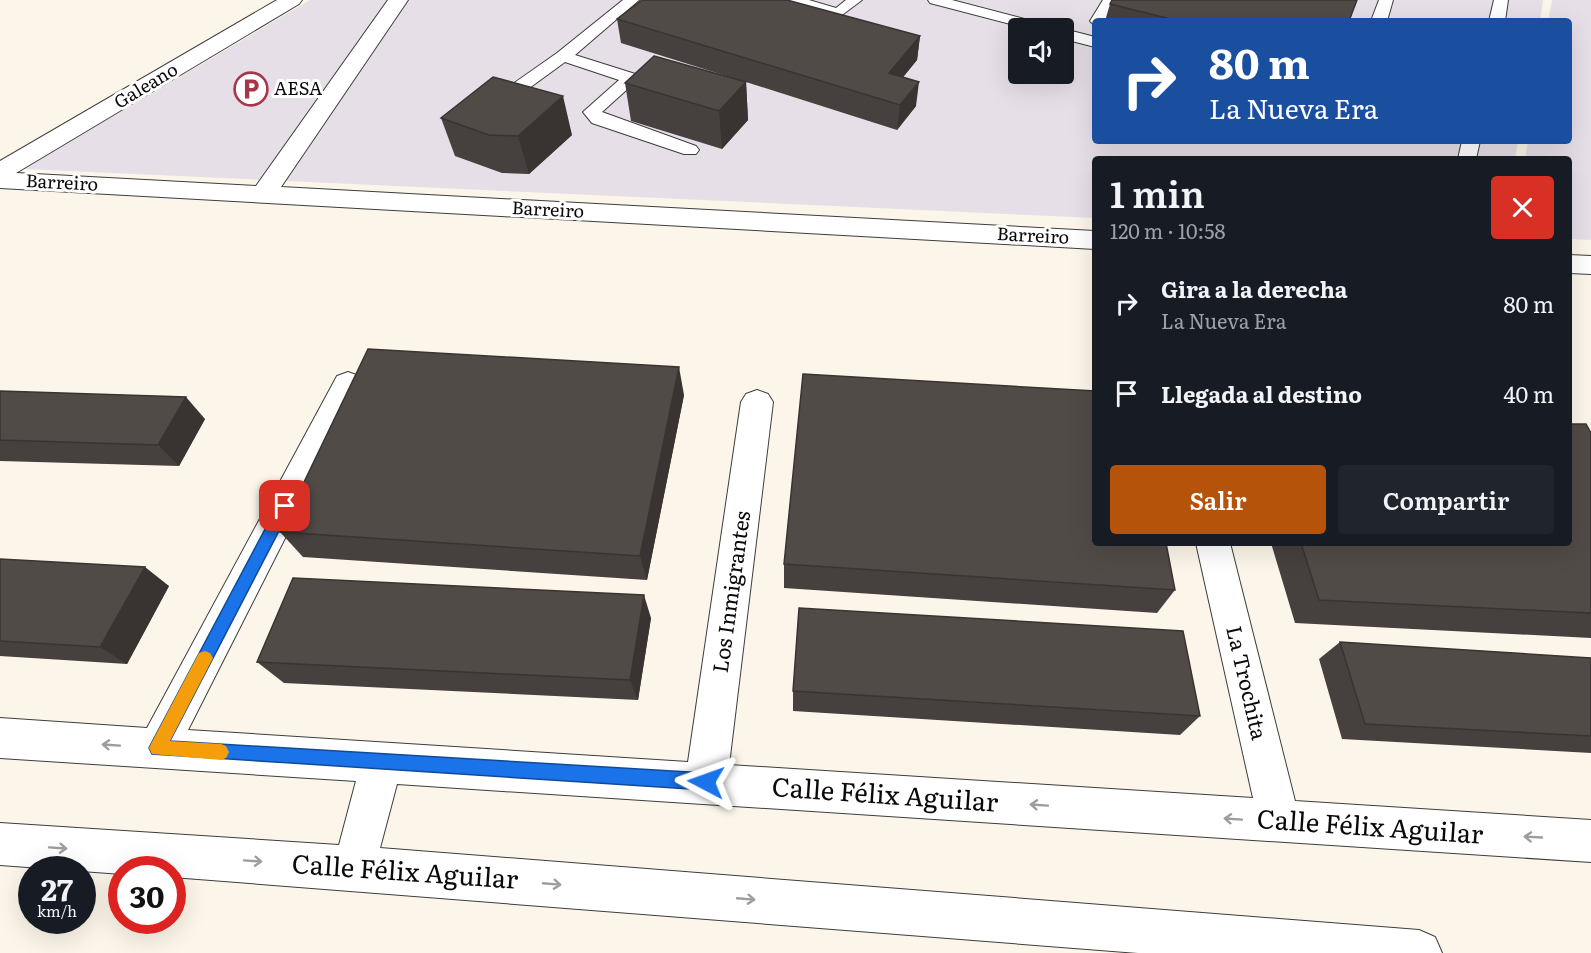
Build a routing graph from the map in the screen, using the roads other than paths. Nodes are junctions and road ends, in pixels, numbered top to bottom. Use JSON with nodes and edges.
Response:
{"nodes":[{"id":1,"x":292,"y":0,"type":"edge"},
{"id":2,"x":398,"y":0,"type":"edge"},
{"id":3,"x":632,"y":0,"type":"edge"},
{"id":4,"x":792,"y":0,"type":"edge"},
{"id":5,"x":855,"y":0,"type":"edge"},
{"id":6,"x":935,"y":0,"type":"edge"},
{"id":7,"x":1110,"y":0,"type":"edge"},
{"id":8,"x":1386,"y":0,"type":"edge"},
{"id":9,"x":1501,"y":0,"type":"edge"},
{"id":10,"x":1100,"y":18,"type":"edge"},
{"id":11,"x":1380,"y":18,"type":"edge"},
{"id":12,"x":1498,"y":18,"type":"edge"},
{"id":13,"x":1008,"y":19,"type":"edge"},
{"id":14,"x":1074,"y":37,"type":"edge"},
{"id":15,"x":1091,"y":41,"type":"edge"},
{"id":16,"x":563,"y":56,"type":"junction"},
{"id":17,"x":629,"y":79,"type":"junction"},
{"id":18,"x":672,"y":91,"type":"edge"},
{"id":19,"x":480,"y":116,"type":"edge"},
{"id":20,"x":690,"y":150,"type":"dead end"},
{"id":21,"x":0,"y":172,"type":"edge"},
{"id":22,"x":0,"y":180,"type":"edge"},
{"id":23,"x":263,"y":194,"type":"junction"},
{"id":24,"x":1092,"y":240,"type":"edge"},
{"id":25,"x":1572,"y":264,"type":"edge"},
{"id":26,"x":1591,"y":265,"type":"edge"},
{"id":27,"x":348,"y":384,"type":"edge"},
{"id":28,"x":757,"y":402,"type":"dead end"},
{"id":29,"x":1214,"y":546,"type":"edge"},
{"id":30,"x":0,"y":738,"type":"edge"},
{"id":31,"x":158,"y":748,"type":"junction"},
{"id":32,"x":382,"y":761,"type":"junction"},
{"id":33,"x":706,"y":782,"type":"junction"},
{"id":34,"x":1279,"y":822,"type":"junction"},
{"id":35,"x":1591,"y":841,"type":"edge"},
{"id":36,"x":0,"y":844,"type":"edge"},
{"id":37,"x":354,"y":868,"type":"junction"},
{"id":38,"x":1419,"y":953,"type":"edge"}],
"edges":[{"from":1,"to":21,"type":"street","name":"Galeano"},
{"from":2,"to":23,"type":"street"},
{"from":3,"to":16,"type":"lane"},
{"from":4,"to":5,"type":"lane"},
{"from":6,"to":13,"type":"lane"},
{"from":7,"to":10,"type":"lane"},
{"from":8,"to":11,"type":"lane"},
{"from":9,"to":12,"type":"lane"},
{"from":14,"to":15,"type":"lane"},
{"from":16,"to":17,"type":"lane"},
{"from":16,"to":19,"type":"lane"},
{"from":17,"to":18,"type":"lane"},
{"from":17,"to":20,"type":"lane"},
{"from":22,"to":23,"type":"street","name":"Barreiro"},
{"from":23,"to":24,"type":"street","name":"Barreiro"},
{"from":25,"to":26,"type":"street"},
{"from":27,"to":31,"type":"street"},
{"from":28,"to":33,"type":"street","name":"Los Inmigrantes"},
{"from":29,"to":34,"type":"street","name":"La Trochita"},
{"from":31,"to":30,"type":"street","name":"Calle Félix Aguilar","one_way":true},
{"from":31,"to":32,"type":"street","name":"Calle Félix Aguilar"},
{"from":32,"to":33,"type":"street","name":"Calle Félix Aguilar"},
{"from":32,"to":37,"type":"street"},
{"from":34,"to":33,"type":"street","name":"Calle Félix Aguilar","one_way":true},
{"from":35,"to":34,"type":"street","name":"Calle Félix Aguilar","one_way":true},
{"from":36,"to":37,"type":"street","name":"Calle Félix Aguilar","one_way":true},
{"from":37,"to":38,"type":"street","name":"Calle Félix Aguilar","one_way":true}]}
